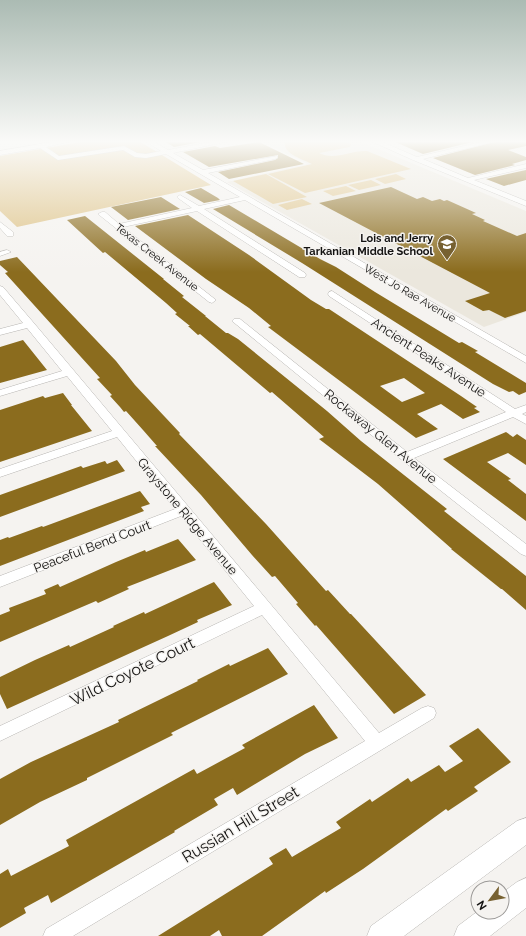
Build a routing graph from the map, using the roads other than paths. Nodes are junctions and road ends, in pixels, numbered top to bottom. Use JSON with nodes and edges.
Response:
{"nodes":[{"id":1,"x":223,"y":185,"type":"edge"},
{"id":2,"x":479,"y":185,"type":"edge"},
{"id":3,"x":180,"y":197,"type":"dead end"},
{"id":4,"x":245,"y":198,"type":"junction"},
{"id":5,"x":526,"y":204,"type":"edge"},
{"id":6,"x":197,"y":208,"type":"junction"},
{"id":7,"x":102,"y":214,"type":"dead end"},
{"id":8,"x":118,"y":226,"type":"junction"},
{"id":9,"x":302,"y":275,"type":"dead end"},
{"id":10,"x":0,"y":289,"type":"edge"},
{"id":11,"x":332,"y":294,"type":"dead end"},
{"id":12,"x":212,"y":300,"type":"dead end"},
{"id":13,"x":237,"y":321,"type":"dead end"},
{"id":14,"x":30,"y":324,"type":"junction"},
{"id":15,"x":0,"y":332,"type":"edge"},
{"id":16,"x":526,"y":360,"type":"edge"},
{"id":17,"x":70,"y":372,"type":"junction"},
{"id":18,"x":0,"y":393,"type":"edge"},
{"id":19,"x":526,"y":408,"type":"edge"},
{"id":20,"x":514,"y":413,"type":"junction"},
{"id":21,"x":526,"y":421,"type":"edge"},
{"id":22,"x":118,"y":433,"type":"junction"},
{"id":23,"x":406,"y":457,"type":"junction"},
{"id":24,"x":0,"y":473,"type":"edge"},
{"id":25,"x":183,"y":511,"type":"junction"},
{"id":26,"x":526,"y":550,"type":"edge"},
{"id":27,"x":0,"y":582,"type":"edge"},
{"id":28,"x":265,"y":607,"type":"junction"},
{"id":29,"x":428,"y":713,"type":"dead end"},
{"id":30,"x":0,"y":734,"type":"edge"},
{"id":31,"x":376,"y":742,"type":"junction"},
{"id":32,"x":526,"y":830,"type":"edge"},
{"id":33,"x":526,"y":891,"type":"edge"},
{"id":34,"x":510,"y":904,"type":"edge"},
{"id":35,"x":489,"y":920,"type":"edge"},
{"id":36,"x":53,"y":936,"type":"edge"},
{"id":37,"x":381,"y":936,"type":"edge"},
{"id":38,"x":468,"y":936,"type":"edge"}],
"edges":[{"from":1,"to":4,"type":"street","name":"West Jo Rae Avenue"},
{"from":2,"to":5,"type":"street"},
{"from":3,"to":6,"type":"street"},
{"from":4,"to":6,"type":"street"},
{"from":4,"to":16,"type":"street","name":"West Jo Rae Avenue"},
{"from":6,"to":8,"type":"street"},
{"from":6,"to":9,"type":"street"},
{"from":7,"to":8,"type":"street","name":"Texas Creek Avenue"},
{"from":8,"to":12,"type":"street","name":"Texas Creek Avenue"},
{"from":10,"to":14,"type":"street","name":"Graystone Ridge Avenue"},
{"from":11,"to":20,"type":"street","name":"Ancient Peaks Avenue"},
{"from":13,"to":23,"type":"street","name":"Rockaway Glen Avenue"},
{"from":14,"to":15,"type":"street"},
{"from":14,"to":17,"type":"street","name":"Graystone Ridge Avenue"},
{"from":17,"to":18,"type":"street"},
{"from":17,"to":22,"type":"street","name":"Graystone Ridge Avenue"},
{"from":19,"to":20,"type":"street"},
{"from":20,"to":21,"type":"street","name":"Ancient Peaks Avenue"},
{"from":20,"to":23,"type":"street"},
{"from":22,"to":24,"type":"street"},
{"from":22,"to":25,"type":"street","name":"Graystone Ridge Avenue"},
{"from":23,"to":26,"type":"street","name":"Rockaway Glen Avenue"},
{"from":25,"to":27,"type":"street","name":"Peaceful Bend Court"},
{"from":25,"to":28,"type":"street","name":"Graystone Ridge Avenue"},
{"from":28,"to":30,"type":"street","name":"Wild Coyote Court"},
{"from":28,"to":31,"type":"street","name":"Graystone Ridge Avenue"},
{"from":29,"to":31,"type":"street","name":"Russian Hill Street"},
{"from":31,"to":36,"type":"street","name":"Russian Hill Street"},
{"from":32,"to":37,"type":"main road"},
{"from":33,"to":34,"type":"main road"},
{"from":35,"to":38,"type":"main road"}]}
